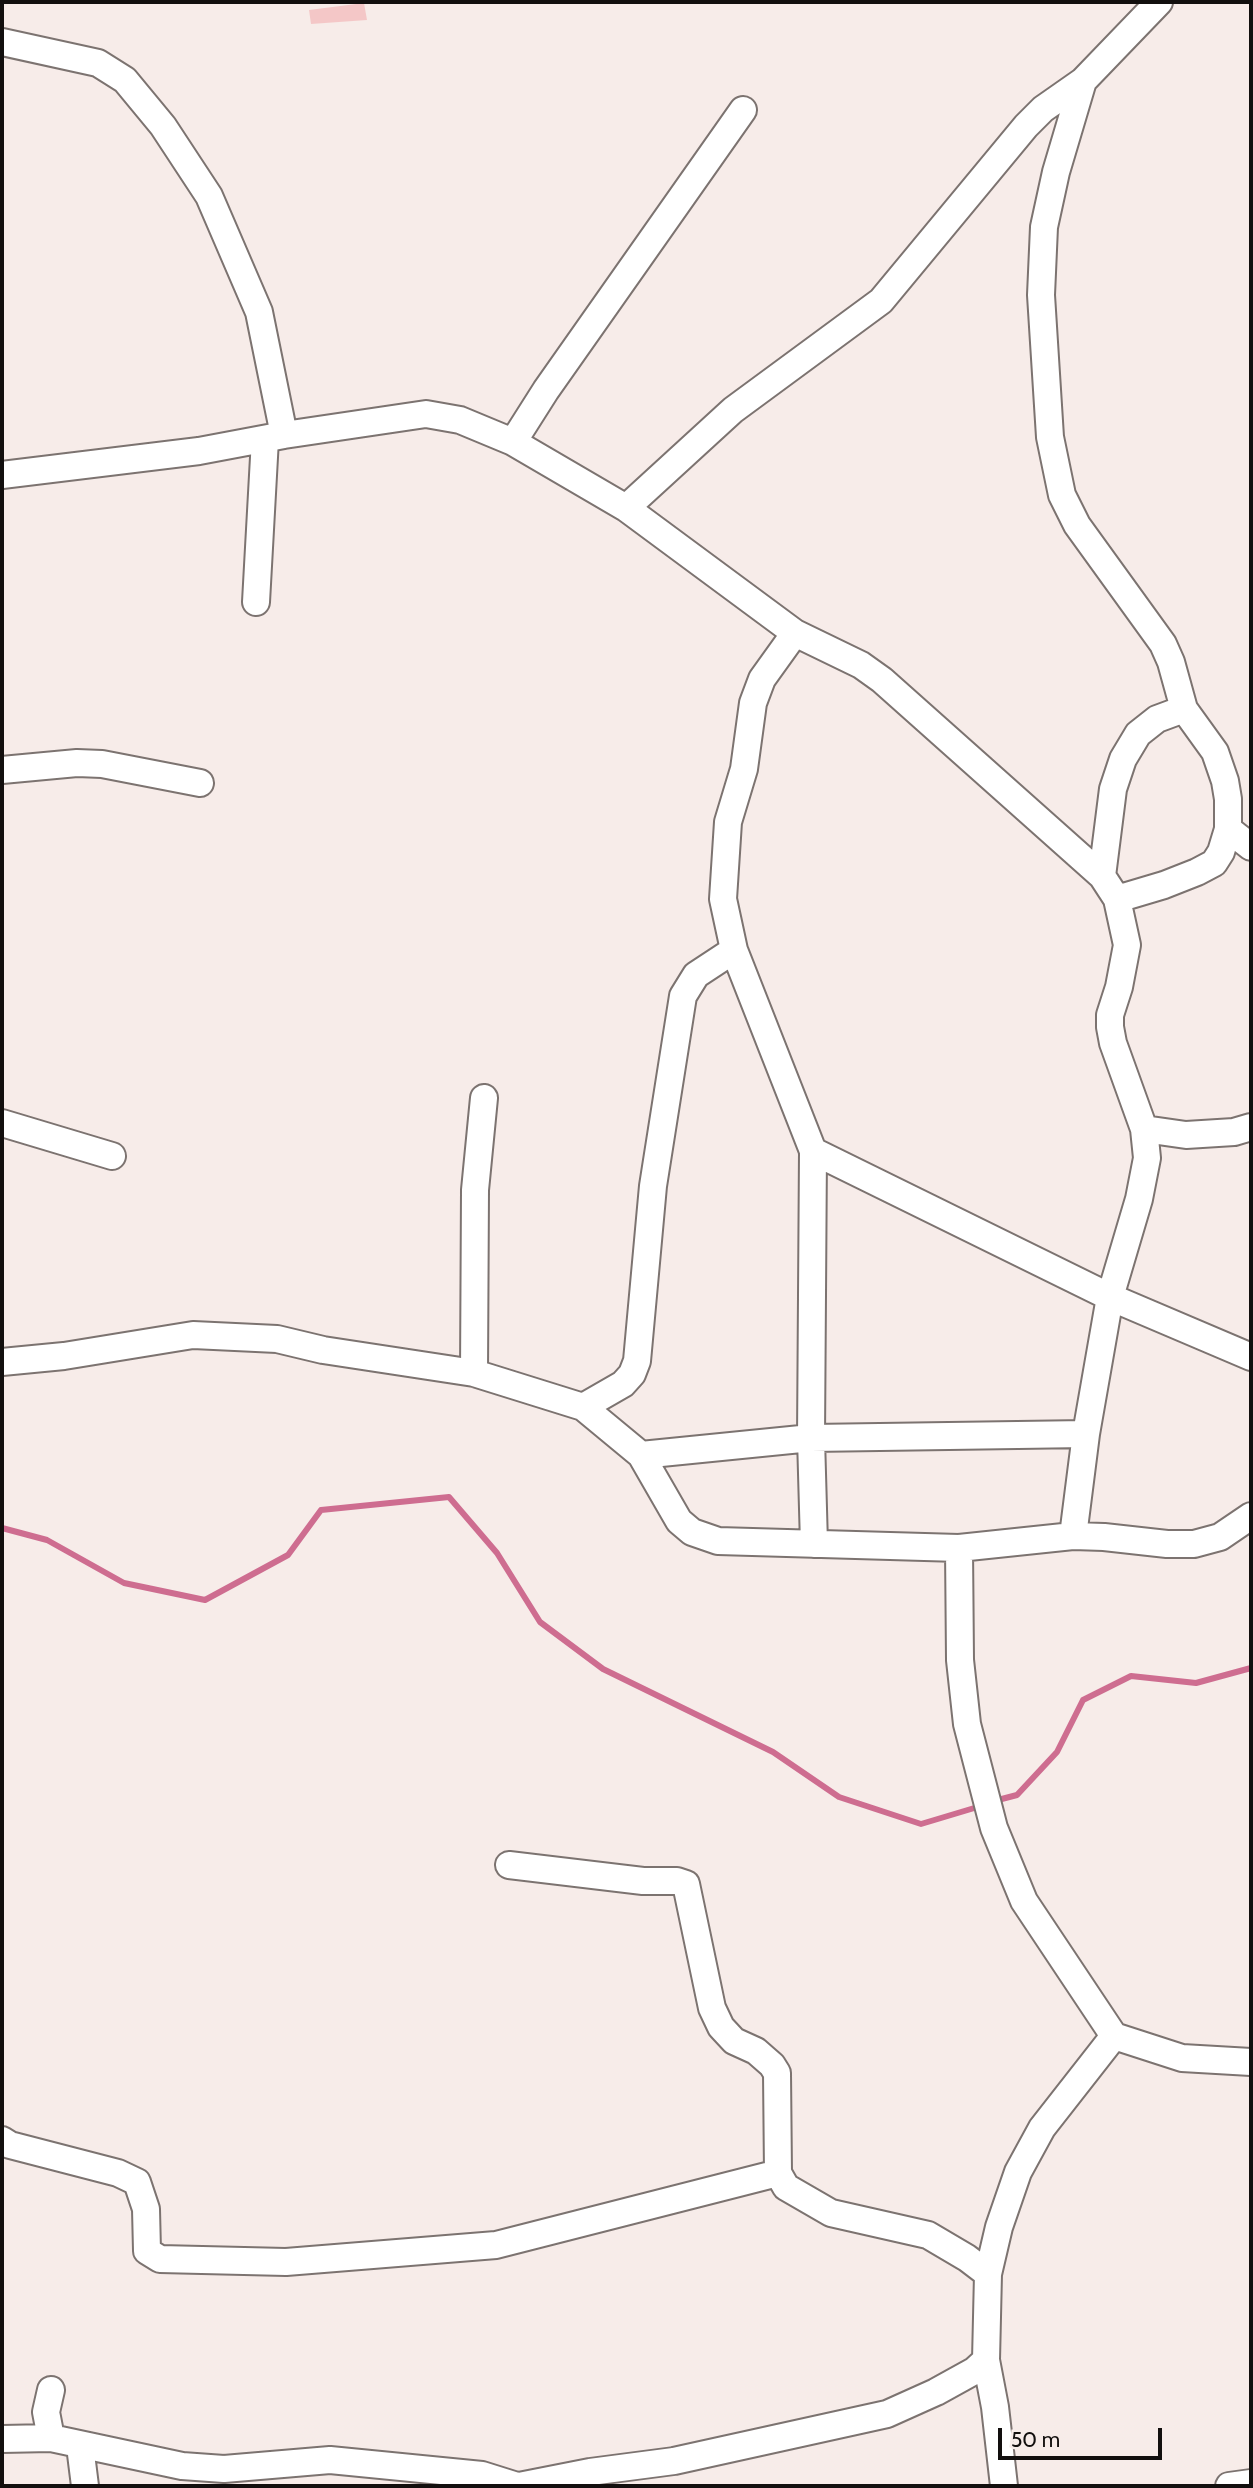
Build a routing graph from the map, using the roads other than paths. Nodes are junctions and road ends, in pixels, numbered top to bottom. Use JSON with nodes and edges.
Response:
{"nodes":[{"id":1,"x":1159,"y":2,"type":"edge"},
{"id":2,"x":2,"y":42,"type":"edge"},
{"id":3,"x":1083,"y":81,"type":"junction"},
{"id":4,"x":743,"y":110,"type":"dead end"},
{"id":5,"x":275,"y":437,"type":"junction"},
{"id":6,"x":513,"y":442,"type":"junction"},
{"id":7,"x":2,"y":475,"type":"edge"},
{"id":8,"x":626,"y":508,"type":"junction"},
{"id":9,"x":256,"y":602,"type":"dead end"},
{"id":10,"x":795,"y":633,"type":"junction"},
{"id":11,"x":1184,"y":709,"type":"junction"},
{"id":12,"x":2,"y":770,"type":"edge"},
{"id":13,"x":200,"y":783,"type":"dead end"},
{"id":14,"x":1227,"y":828,"type":"junction"},
{"id":15,"x":1251,"y":847,"type":"edge"},
{"id":16,"x":1102,"y":876,"type":"junction"},
{"id":17,"x":1117,"y":899,"type":"junction"},
{"id":18,"x":734,"y":950,"type":"junction"},
{"id":19,"x":485,"y":1098,"type":"dead end"},
{"id":20,"x":2,"y":1123,"type":"edge"},
{"id":21,"x":1251,"y":1127,"type":"edge"},
{"id":22,"x":1144,"y":1129,"type":"junction"},
{"id":23,"x":813,"y":1151,"type":"junction"},
{"id":24,"x":112,"y":1156,"type":"dead end"},
{"id":25,"x":1110,"y":1297,"type":"junction"},
{"id":26,"x":1251,"y":1357,"type":"edge"},
{"id":27,"x":2,"y":1362,"type":"edge"},
{"id":28,"x":474,"y":1373,"type":"junction"},
{"id":29,"x":583,"y":1407,"type":"junction"},
{"id":30,"x":1086,"y":1434,"type":"junction"},
{"id":31,"x":811,"y":1438,"type":"junction"},
{"id":32,"x":641,"y":1455,"type":"junction"},
{"id":33,"x":1251,"y":1517,"type":"edge"},
{"id":34,"x":1073,"y":1536,"type":"junction"},
{"id":35,"x":814,"y":1544,"type":"junction"},
{"id":36,"x":959,"y":1548,"type":"junction"},
{"id":37,"x":509,"y":1865,"type":"dead end"},
{"id":38,"x":1114,"y":2036,"type":"junction"},
{"id":39,"x":1251,"y":2062,"type":"edge"},
{"id":40,"x":2,"y":2140,"type":"edge"},
{"id":41,"x":778,"y":2173,"type":"junction"},
{"id":42,"x":988,"y":2274,"type":"junction"},
{"id":43,"x":986,"y":2360,"type":"junction"},
{"id":44,"x":51,"y":2390,"type":"dead end"},
{"id":45,"x":51,"y":2438,"type":"junction"},
{"id":46,"x":2,"y":2439,"type":"edge"},
{"id":47,"x":80,"y":2446,"type":"junction"},
{"id":48,"x":1251,"y":2483,"type":"edge"},
{"id":49,"x":85,"y":2486,"type":"edge"},
{"id":50,"x":518,"y":2486,"type":"edge"},
{"id":51,"x":1004,"y":2486,"type":"edge"},
{"id":52,"x":1229,"y":2486,"type":"edge"}],
"edges":[{"from":1,"to":3,"type":"street"},
{"from":2,"to":5,"type":"street"},
{"from":3,"to":8,"type":"street"},
{"from":3,"to":11,"type":"street"},
{"from":4,"to":6,"type":"street"},
{"from":5,"to":6,"type":"street"},
{"from":5,"to":7,"type":"street"},
{"from":5,"to":9,"type":"street"},
{"from":6,"to":8,"type":"street"},
{"from":8,"to":10,"type":"street"},
{"from":10,"to":16,"type":"street"},
{"from":10,"to":18,"type":"street"},
{"from":11,"to":14,"type":"street"},
{"from":11,"to":16,"type":"street"},
{"from":12,"to":13,"type":"street"},
{"from":14,"to":15,"type":"street"},
{"from":14,"to":17,"type":"street"},
{"from":16,"to":17,"type":"street"},
{"from":17,"to":22,"type":"street"},
{"from":18,"to":23,"type":"street"},
{"from":18,"to":29,"type":"street"},
{"from":19,"to":28,"type":"street"},
{"from":20,"to":24,"type":"street"},
{"from":21,"to":22,"type":"street"},
{"from":22,"to":25,"type":"street"},
{"from":23,"to":25,"type":"street"},
{"from":23,"to":31,"type":"street"},
{"from":25,"to":26,"type":"street"},
{"from":25,"to":30,"type":"street"},
{"from":27,"to":28,"type":"street"},
{"from":28,"to":29,"type":"street"},
{"from":29,"to":32,"type":"street"},
{"from":30,"to":31,"type":"street"},
{"from":30,"to":34,"type":"street"},
{"from":31,"to":32,"type":"street"},
{"from":31,"to":35,"type":"street"},
{"from":32,"to":35,"type":"street"},
{"from":33,"to":34,"type":"street"},
{"from":34,"to":36,"type":"street"},
{"from":35,"to":36,"type":"street"},
{"from":36,"to":38,"type":"street"},
{"from":37,"to":41,"type":"street"},
{"from":38,"to":39,"type":"street"},
{"from":38,"to":42,"type":"street"},
{"from":40,"to":41,"type":"street"},
{"from":41,"to":42,"type":"street"},
{"from":42,"to":43,"type":"street"},
{"from":43,"to":50,"type":"street"},
{"from":43,"to":51,"type":"street"},
{"from":44,"to":45,"type":"street"},
{"from":45,"to":46,"type":"street"},
{"from":45,"to":47,"type":"street"},
{"from":47,"to":49,"type":"street"},
{"from":47,"to":50,"type":"street"},
{"from":48,"to":52,"type":"street"}]}
